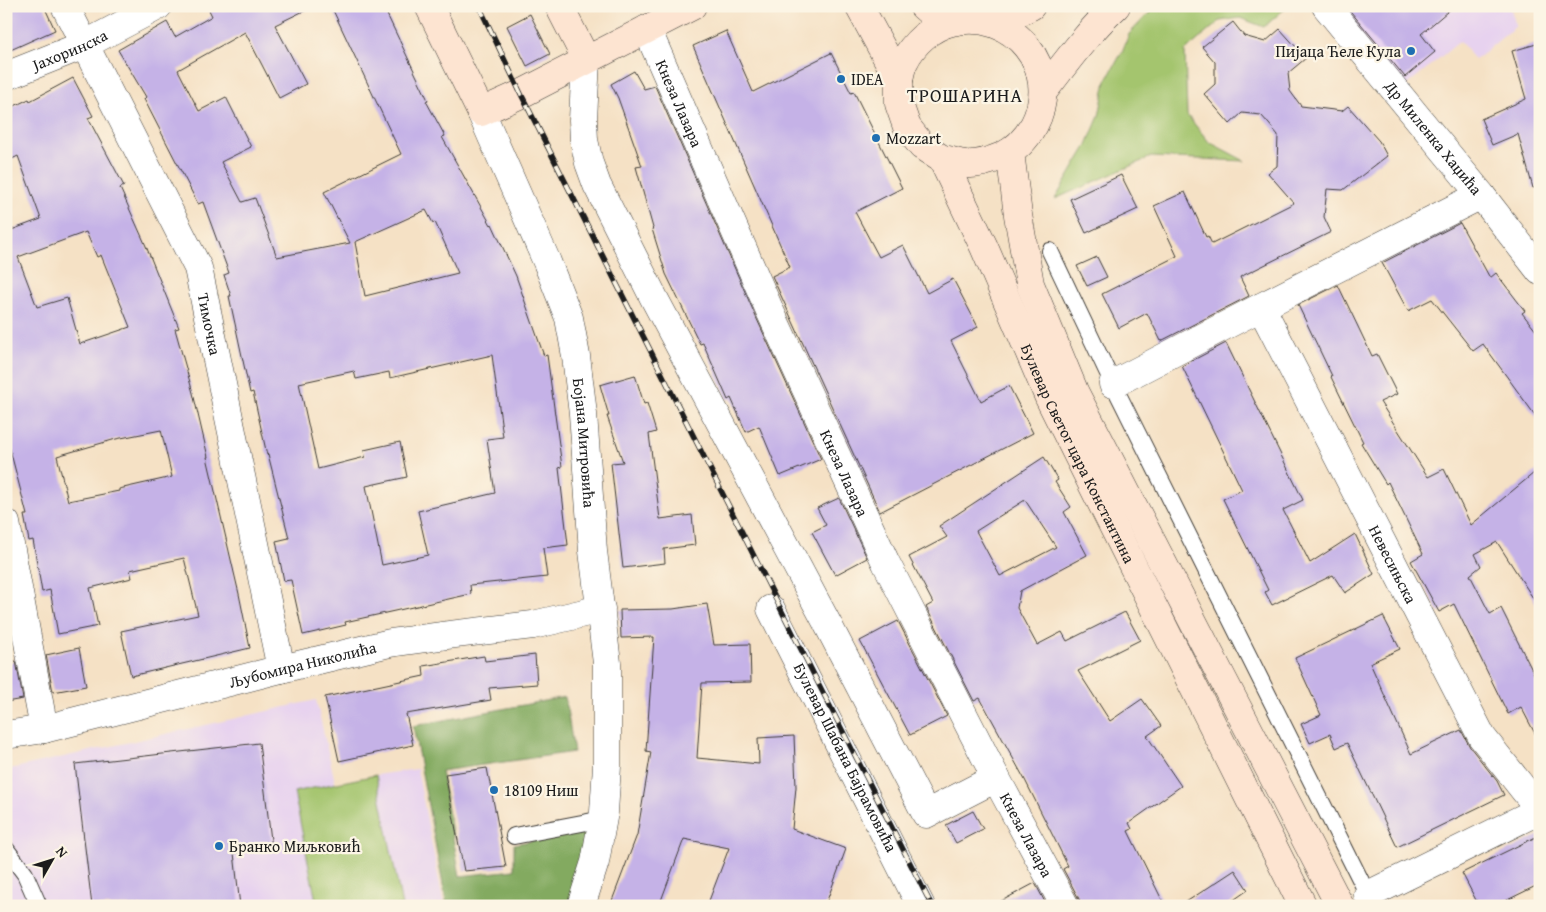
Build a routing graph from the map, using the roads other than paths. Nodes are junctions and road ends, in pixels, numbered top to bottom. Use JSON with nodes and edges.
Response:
{"nodes":[{"id":1,"x":65,"y":6,"type":"edge"},
{"id":2,"x":158,"y":6,"type":"edge"},
{"id":3,"x":429,"y":6,"type":"edge"},
{"id":4,"x":559,"y":6,"type":"edge"},
{"id":5,"x":692,"y":6,"type":"edge"},
{"id":6,"x":859,"y":6,"type":"edge"},
{"id":7,"x":923,"y":6,"type":"edge"},
{"id":8,"x":1031,"y":6,"type":"edge"},
{"id":9,"x":1116,"y":6,"type":"edge"},
{"id":10,"x":1326,"y":6,"type":"edge"},
{"id":11,"x":944,"y":24,"type":"junction"},
{"id":12,"x":996,"y":24,"type":"junction"},
{"id":13,"x":648,"y":29,"type":"junction"},
{"id":14,"x":84,"y":45,"type":"junction"},
{"id":15,"x":586,"y":59,"type":"junction"},
{"id":16,"x":6,"y":76,"type":"edge"},
{"id":17,"x":898,"y":80,"type":"junction"},
{"id":18,"x":1043,"y":92,"type":"junction"},
{"id":19,"x":481,"y":112,"type":"junction"},
{"id":20,"x":1010,"y":152,"type":"junction"},
{"id":21,"x":942,"y":159,"type":"junction"},
{"id":22,"x":1481,"y":196,"type":"junction"},
{"id":23,"x":1050,"y":251,"type":"dead end"},
{"id":24,"x":1534,"y":253,"type":"edge"},
{"id":25,"x":1261,"y":307,"type":"junction"},
{"id":26,"x":1113,"y":384,"type":"junction"},
{"id":27,"x":6,"y":523,"type":"edge"},
{"id":28,"x":601,"y":609,"type":"junction"},
{"id":29,"x":771,"y":609,"type":"dead end"},
{"id":30,"x":281,"y":669,"type":"junction"},
{"id":31,"x":44,"y":729,"type":"junction"},
{"id":32,"x":6,"y":735,"type":"edge"},
{"id":33,"x":996,"y":778,"type":"junction"},
{"id":34,"x":1540,"y":810,"type":"edge"},
{"id":35,"x":603,"y":819,"type":"junction"},
{"id":36,"x":514,"y":836,"type":"dead end"},
{"id":37,"x":6,"y":849,"type":"edge"},
{"id":38,"x":1370,"y":900,"type":"edge"},
{"id":39,"x":39,"y":906,"type":"edge"},
{"id":40,"x":581,"y":906,"type":"edge"},
{"id":41,"x":921,"y":906,"type":"edge"},
{"id":42,"x":1065,"y":906,"type":"edge"},
{"id":43,"x":1303,"y":906,"type":"edge"},
{"id":44,"x":1340,"y":906,"type":"edge"}],
"edges":[{"from":1,"to":14,"type":"street","name":"Тимочка"},
{"from":2,"to":14,"type":"street","name":"Јахоринска"},
{"from":3,"to":19,"type":"main road","name":"Бојана Митровића"},
{"from":4,"to":15,"type":"main road"},
{"from":5,"to":13,"type":"main road"},
{"from":6,"to":17,"type":"main road"},
{"from":7,"to":11,"type":"main road"},
{"from":8,"to":12,"type":"main road"},
{"from":9,"to":18,"type":"main road"},
{"from":10,"to":22,"type":"street","name":"Др Миленка Хаџића"},
{"from":11,"to":12,"type":"main road"},
{"from":11,"to":17,"type":"main road"},
{"from":12,"to":18,"type":"main road"},
{"from":13,"to":15,"type":"main road"},
{"from":13,"to":33,"type":"street","name":"Кнеза Лазара"},
{"from":14,"to":16,"type":"street","name":"Јахоринска"},
{"from":14,"to":30,"type":"street","name":"Тимочка"},
{"from":15,"to":19,"type":"main road"},
{"from":15,"to":33,"type":"street"},
{"from":17,"to":21,"type":"main road"},
{"from":18,"to":20,"type":"main road"},
{"from":19,"to":28,"type":"street","name":"Бојана Митровића"},
{"from":20,"to":21,"type":"main road"},
{"from":20,"to":44,"type":"main road","name":"Булевар Светог цара Константина"},
{"from":21,"to":43,"type":"main road","name":"Булевар Светог цара Константина"},
{"from":22,"to":24,"type":"street","name":"Др Миленка Хаџића"},
{"from":22,"to":25,"type":"street"},
{"from":23,"to":26,"type":"lane"},
{"from":25,"to":26,"type":"street"},
{"from":25,"to":34,"type":"street","name":"Невесињска"},
{"from":26,"to":38,"type":"lane"},
{"from":27,"to":31,"type":"street"},
{"from":28,"to":30,"type":"street","name":"Љубомира Николића"},
{"from":28,"to":35,"type":"street","name":"Бојана Митровића"},
{"from":29,"to":41,"type":"street","name":"Булевар Шабана Бајрамовића"},
{"from":30,"to":31,"type":"street","name":"Љубомира Николића"},
{"from":31,"to":32,"type":"street","name":"Љубомира Николића"},
{"from":33,"to":42,"type":"street","name":"Кнеза Лазара"},
{"from":34,"to":38,"type":"street"},
{"from":35,"to":36,"type":"lane"},
{"from":35,"to":40,"type":"street","name":"Бојана Митровића"},
{"from":37,"to":39,"type":"lane"}]}
